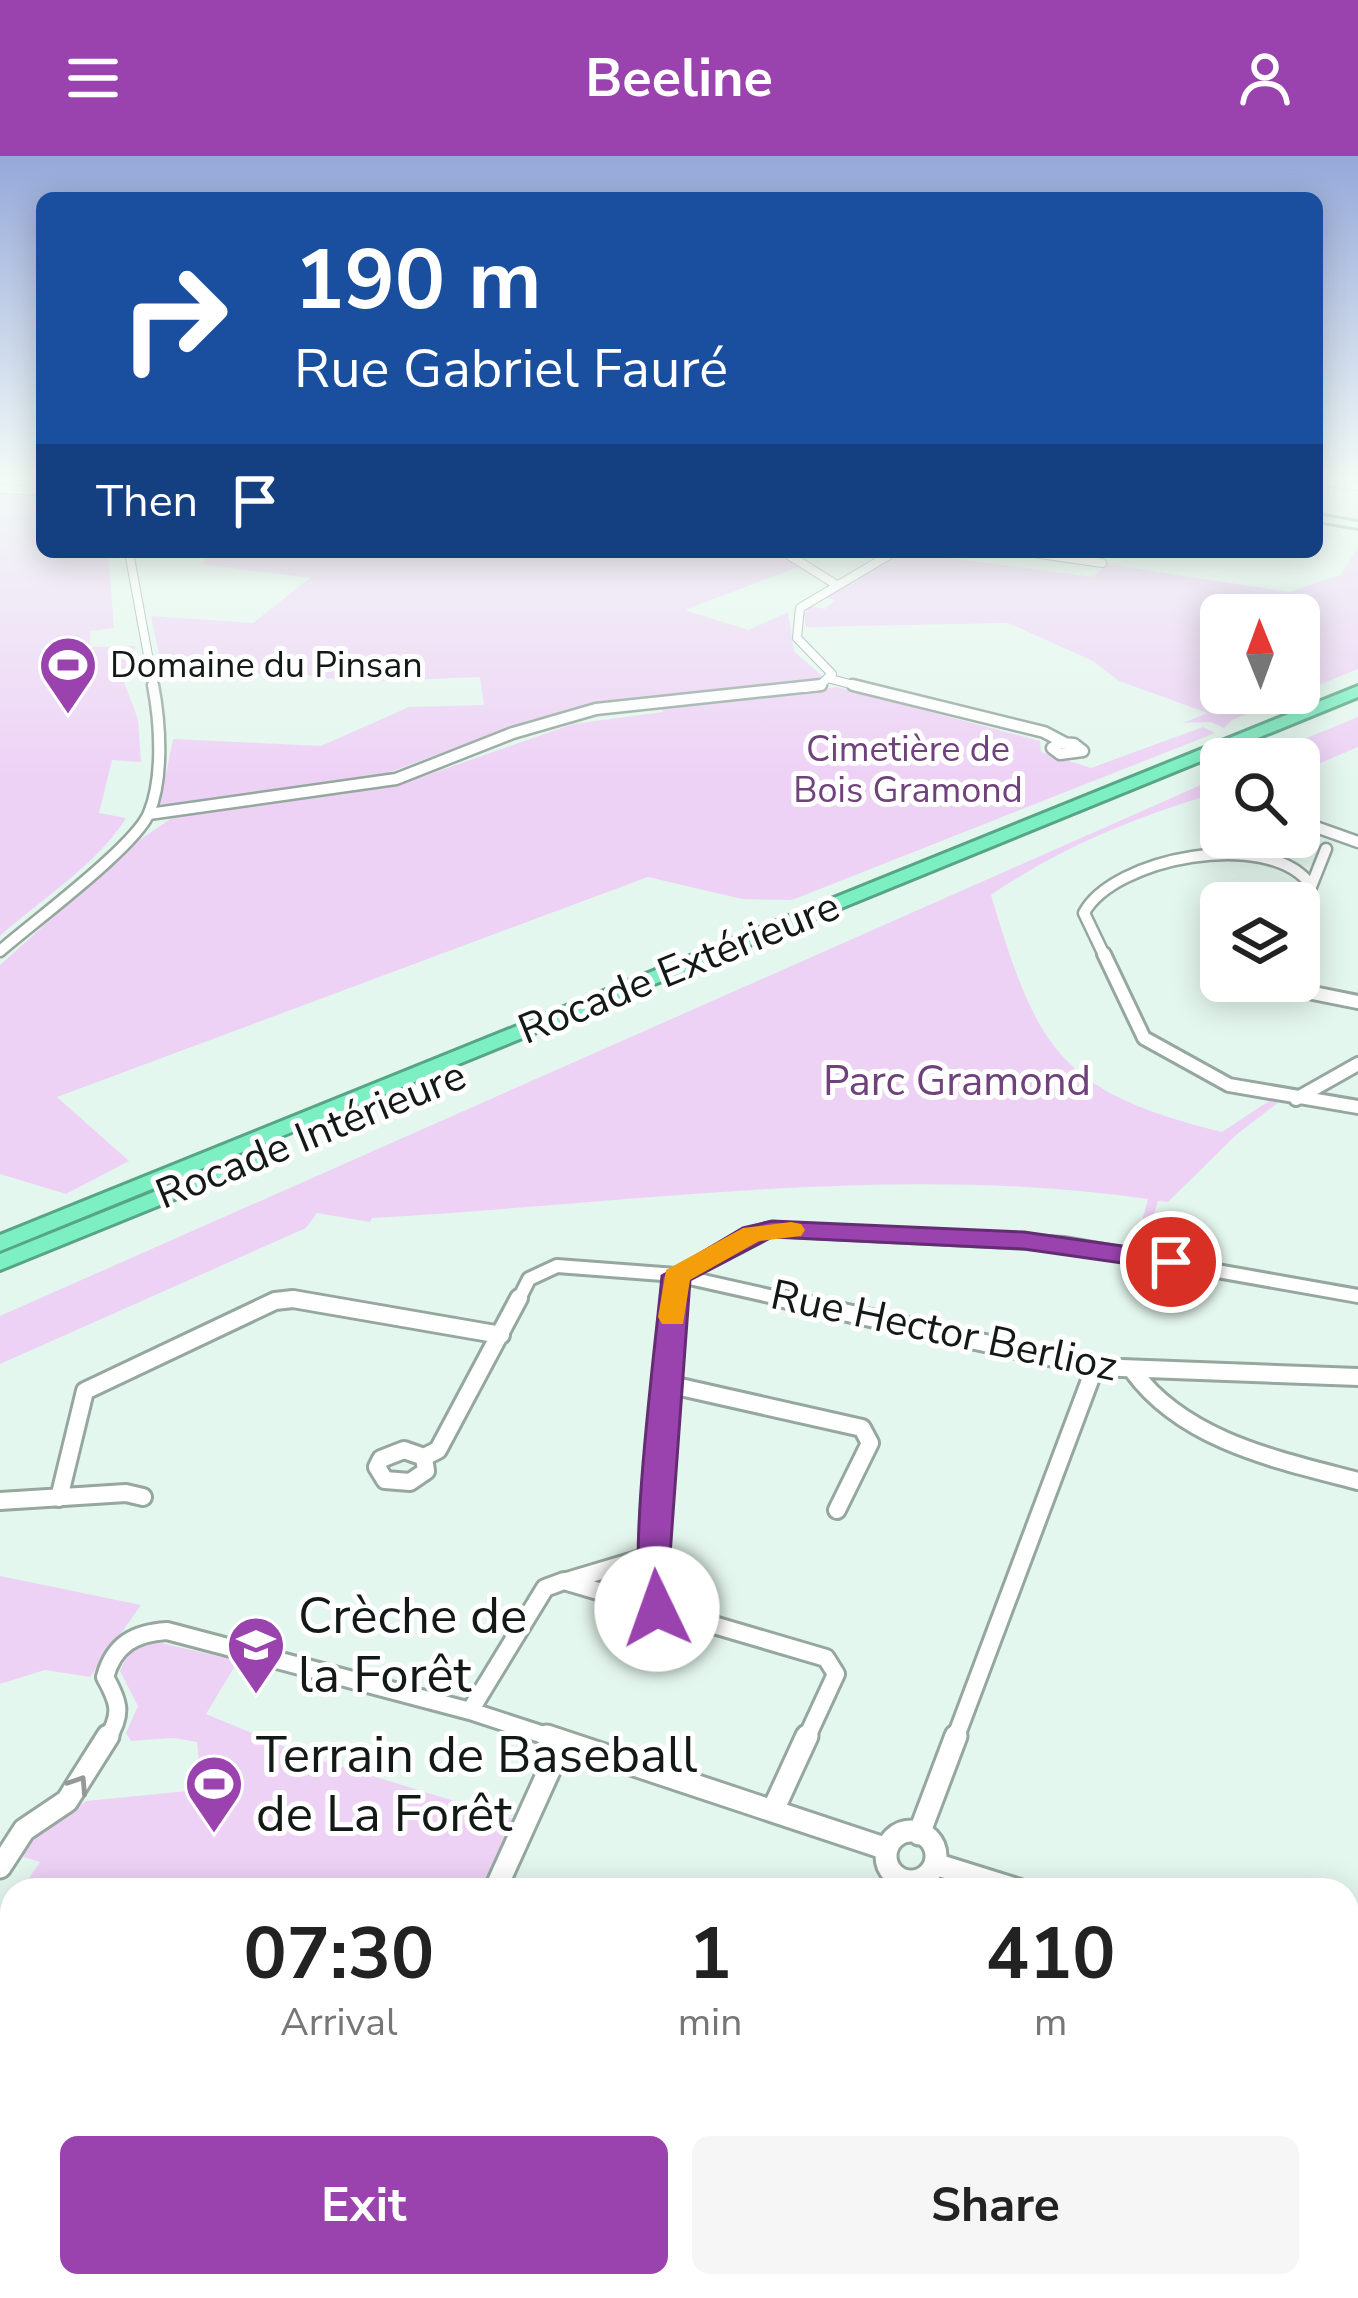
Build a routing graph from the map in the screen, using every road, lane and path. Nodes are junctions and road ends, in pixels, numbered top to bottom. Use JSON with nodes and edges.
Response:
{"nodes":[{"id":1,"x":133,"y":575,"type":"edge"},
{"id":2,"x":821,"y":575,"type":"edge"},
{"id":3,"x":852,"y":575,"type":"edge"},
{"id":4,"x":835,"y":584,"type":"junction"},
{"id":5,"x":831,"y":679,"type":"junction"},
{"id":6,"x":1358,"y":691,"type":"edge"},
{"id":7,"x":1358,"y":703,"type":"edge"},
{"id":8,"x":1273,"y":738,"type":"edge"},
{"id":9,"x":1065,"y":743,"type":"dead end"},
{"id":10,"x":1200,"y":768,"type":"edge"},
{"id":11,"x":149,"y":814,"type":"junction"},
{"id":12,"x":1320,"y":828,"type":"edge"},
{"id":13,"x":1358,"y":842,"type":"edge"},
{"id":14,"x":1326,"y":849,"type":"dead end"},
{"id":15,"x":1308,"y":882,"type":"edge"},
{"id":16,"x":1311,"y":882,"type":"edge"},
{"id":17,"x":0,"y":951,"type":"edge"},
{"id":18,"x":1320,"y":994,"type":"edge"},
{"id":19,"x":1358,"y":1002,"type":"edge"},
{"id":20,"x":1358,"y":1064,"type":"edge"},
{"id":21,"x":1296,"y":1099,"type":"junction"},
{"id":22,"x":1358,"y":1107,"type":"edge"},
{"id":23,"x":252,"y":1142,"type":"junction"},
{"id":24,"x":0,"y":1228,"type":"edge"},
{"id":25,"x":3,"y":1258,"type":"edge"},
{"id":26,"x":676,"y":1276,"type":"junction"},
{"id":27,"x":1358,"y":1297,"type":"edge"},
{"id":28,"x":501,"y":1335,"type":"junction"},
{"id":29,"x":1095,"y":1367,"type":"junction"},
{"id":30,"x":1132,"y":1371,"type":"junction"},
{"id":31,"x":1358,"y":1377,"type":"edge"},
{"id":32,"x":667,"y":1384,"type":"junction"},
{"id":33,"x":424,"y":1457,"type":"dead end"},
{"id":34,"x":1358,"y":1481,"type":"edge"},
{"id":35,"x":143,"y":1497,"type":"dead end"},
{"id":36,"x":59,"y":1498,"type":"junction"},
{"id":37,"x":0,"y":1502,"type":"edge"},
{"id":38,"x":837,"y":1510,"type":"dead end"},
{"id":39,"x":654,"y":1555,"type":"junction"},
{"id":40,"x":564,"y":1581,"type":"junction"},
{"id":41,"x":657,"y":1609,"type":"junction"},
{"id":42,"x":470,"y":1711,"type":"junction"},
{"id":43,"x":562,"y":1742,"type":"junction"},
{"id":44,"x":773,"y":1810,"type":"junction"},
{"id":45,"x":919,"y":1834,"type":"junction"},
{"id":46,"x":884,"y":1848,"type":"junction"},
{"id":47,"x":938,"y":1865,"type":"junction"},
{"id":48,"x":0,"y":1867,"type":"edge"},
{"id":49,"x":500,"y":1878,"type":"edge"},
{"id":50,"x":896,"y":1878,"type":"edge"},
{"id":51,"x":922,"y":1878,"type":"edge"},
{"id":52,"x":980,"y":1878,"type":"edge"}],
"edges":[{"from":1,"to":11,"type":"street"},
{"from":2,"to":4,"type":"street"},
{"from":3,"to":4,"type":"street"},
{"from":4,"to":5,"type":"street"},
{"from":5,"to":9,"type":"street"},
{"from":5,"to":11,"type":"street"},
{"from":6,"to":23,"type":"highway","name":"Rocade Extérieure"},
{"from":7,"to":8,"type":"highway","name":"Rocade Intérieure"},
{"from":10,"to":25,"type":"highway","name":"Rocade Intérieure"},
{"from":11,"to":17,"type":"street"},
{"from":12,"to":13,"type":"street"},
{"from":14,"to":16,"type":"street"},
{"from":15,"to":21,"type":"street"},
{"from":18,"to":19,"type":"street"},
{"from":20,"to":21,"type":"street"},
{"from":21,"to":22,"type":"street"},
{"from":23,"to":24,"type":"highway"},
{"from":23,"to":25,"type":"highway","name":"Rocade Extérieure"},
{"from":26,"to":27,"type":"street"},
{"from":26,"to":28,"type":"street","name":"Rue Hector Berlioz"},
{"from":26,"to":29,"type":"street","name":"Rue Hector Berlioz"},
{"from":26,"to":32,"type":"street"},
{"from":28,"to":33,"type":"street"},
{"from":28,"to":36,"type":"street"},
{"from":29,"to":30,"type":"street","name":"Rue Hector Berlioz"},
{"from":29,"to":45,"type":"street"},
{"from":30,"to":31,"type":"street","name":"Rue Hector Berlioz"},
{"from":30,"to":34,"type":"street"},
{"from":32,"to":38,"type":"street"},
{"from":32,"to":39,"type":"street"},
{"from":35,"to":36,"type":"street"},
{"from":36,"to":37,"type":"street"},
{"from":39,"to":40,"type":"street"},
{"from":39,"to":41,"type":"street"},
{"from":40,"to":41,"type":"street"},
{"from":40,"to":42,"type":"street"},
{"from":41,"to":44,"type":"street"},
{"from":42,"to":43,"type":"street"},
{"from":48,"to":42,"type":"street","one_way":true},
{"from":43,"to":44,"type":"street"},
{"from":43,"to":49,"type":"street"},
{"from":44,"to":46,"type":"street"},
{"from":45,"to":46,"type":"street"},
{"from":45,"to":47,"type":"street"},
{"from":46,"to":50,"type":"street"},
{"from":47,"to":51,"type":"street"},
{"from":47,"to":52,"type":"street"}]}
